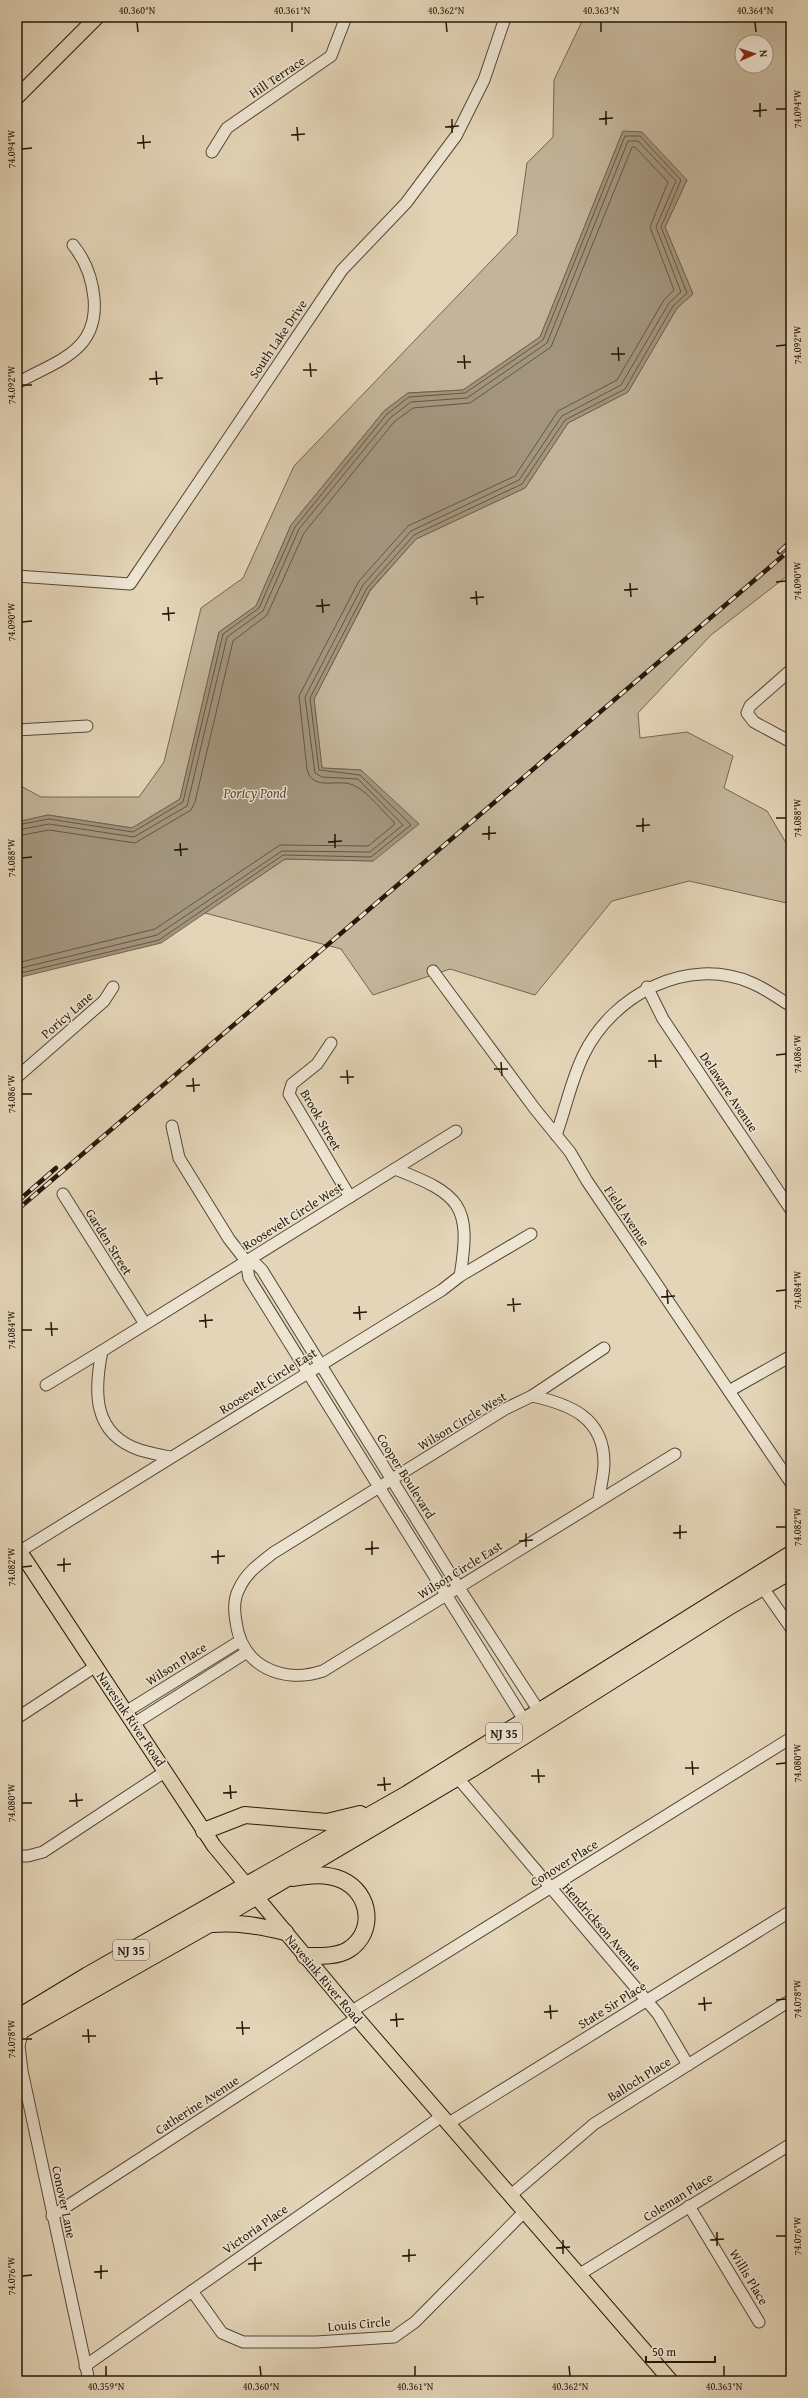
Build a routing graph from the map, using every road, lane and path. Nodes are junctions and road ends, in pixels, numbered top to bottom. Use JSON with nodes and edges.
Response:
{"nodes":[{"id":1,"x":97,"y":17,"type":"edge"},
{"id":2,"x":346,"y":17,"type":"edge"},
{"id":3,"x":502,"y":17,"type":"edge"},
{"id":4,"x":17,"y":97,"type":"edge"},
{"id":5,"x":212,"y":152,"type":"dead end"},
{"id":6,"x":73,"y":245,"type":"dead end"},
{"id":7,"x":17,"y":383,"type":"edge"},
{"id":8,"x":17,"y":576,"type":"edge"},
{"id":9,"x":791,"y":670,"type":"edge"},
{"id":10,"x":786,"y":679,"type":"edge"},
{"id":11,"x":87,"y":726,"type":"dead end"},
{"id":12,"x":17,"y":730,"type":"edge"},
{"id":13,"x":791,"y":742,"type":"edge"},
{"id":14,"x":433,"y":971,"type":"dead end"},
{"id":15,"x":113,"y":987,"type":"dead end"},
{"id":16,"x":647,"y":987,"type":"junction"},
{"id":17,"x":791,"y":1006,"type":"edge"},
{"id":18,"x":331,"y":1043,"type":"dead end"},
{"id":19,"x":17,"y":1076,"type":"edge"},
{"id":20,"x":172,"y":1126,"type":"dead end"},
{"id":21,"x":456,"y":1131,"type":"dead end"},
{"id":22,"x":556,"y":1135,"type":"junction"},
{"id":23,"x":395,"y":1169,"type":"junction"},
{"id":24,"x":63,"y":1194,"type":"dead end"},
{"id":25,"x":350,"y":1197,"type":"junction"},
{"id":26,"x":791,"y":1210,"type":"edge"},
{"id":27,"x":531,"y":1234,"type":"dead end"},
{"id":28,"x":246,"y":1261,"type":"junction"},
{"id":29,"x":460,"y":1276,"type":"junction"},
{"id":30,"x":145,"y":1324,"type":"junction"},
{"id":31,"x":604,"y":1348,"type":"dead end"},
{"id":32,"x":102,"y":1351,"type":"junction"},
{"id":33,"x":791,"y":1356,"type":"edge"},
{"id":34,"x":320,"y":1365,"type":"junction"},
{"id":35,"x":308,"y":1372,"type":"junction"},
{"id":36,"x":46,"y":1386,"type":"dead end"},
{"id":37,"x":729,"y":1391,"type":"junction"},
{"id":38,"x":532,"y":1396,"type":"junction"},
{"id":39,"x":675,"y":1454,"type":"dead end"},
{"id":40,"x":170,"y":1457,"type":"junction"},
{"id":41,"x":392,"y":1480,"type":"junction"},
{"id":42,"x":791,"y":1483,"type":"edge"},
{"id":43,"x":379,"y":1487,"type":"junction"},
{"id":44,"x":599,"y":1500,"type":"junction"},
{"id":45,"x":18,"y":1550,"type":"edge"},
{"id":46,"x":791,"y":1554,"type":"edge"},
{"id":47,"x":791,"y":1571,"type":"edge"},
{"id":48,"x":459,"y":1588,"type":"junction"},
{"id":49,"x":763,"y":1588,"type":"junction"},
{"id":50,"x":446,"y":1595,"type":"junction"},
{"id":51,"x":791,"y":1628,"type":"edge"},
{"id":52,"x":240,"y":1641,"type":"junction"},
{"id":53,"x":248,"y":1652,"type":"junction"},
{"id":54,"x":96,"y":1666,"type":"junction"},
{"id":55,"x":126,"y":1711,"type":"junction"},
{"id":56,"x":539,"y":1711,"type":"junction"},
{"id":57,"x":17,"y":1718,"type":"edge"},
{"id":58,"x":524,"y":1720,"type":"junction"},
{"id":59,"x":135,"y":1723,"type":"junction"},
{"id":60,"x":791,"y":1738,"type":"edge"},
{"id":61,"x":166,"y":1770,"type":"junction"},
{"id":62,"x":456,"y":1777,"type":"junction"},
{"id":63,"x":382,"y":1807,"type":"junction"},
{"id":64,"x":204,"y":1831,"type":"junction"},
{"id":65,"x":17,"y":1856,"type":"edge"},
{"id":66,"x":282,"y":1881,"type":"junction"},
{"id":67,"x":550,"y":1888,"type":"junction"},
{"id":68,"x":250,"y":1891,"type":"junction"},
{"id":69,"x":791,"y":1911,"type":"edge"},
{"id":70,"x":208,"y":1924,"type":"junction"},
{"id":71,"x":285,"y":1932,"type":"junction"},
{"id":72,"x":305,"y":1956,"type":"junction"},
{"id":73,"x":646,"y":2000,"type":"junction"},
{"id":74,"x":791,"y":2000,"type":"edge"},
{"id":75,"x":354,"y":2014,"type":"junction"},
{"id":76,"x":19,"y":2026,"type":"edge"},
{"id":77,"x":688,"y":2065,"type":"junction"},
{"id":78,"x":445,"y":2120,"type":"junction"},
{"id":79,"x":791,"y":2144,"type":"edge"},
{"id":80,"x":511,"y":2195,"type":"junction"},
{"id":81,"x":689,"y":2206,"type":"junction"},
{"id":82,"x":525,"y":2211,"type":"junction"},
{"id":83,"x":52,"y":2216,"type":"junction"},
{"id":84,"x":580,"y":2274,"type":"junction"},
{"id":85,"x":192,"y":2291,"type":"junction"},
{"id":86,"x":759,"y":2322,"type":"dead end"},
{"id":87,"x":86,"y":2366,"type":"junction"},
{"id":88,"x":89,"y":2381,"type":"edge"},
{"id":89,"x":671,"y":2381,"type":"edge"}],
"edges":[{"from":1,"to":4,"type":"main road"},
{"from":2,"to":5,"type":"street","name":"Hill Terrace"},
{"from":3,"to":8,"type":"street","name":"South Lake Drive"},
{"from":6,"to":7,"type":"street"},
{"from":9,"to":10,"type":"street"},
{"from":10,"to":13,"type":"street"},
{"from":11,"to":12,"type":"street"},
{"from":14,"to":22,"type":"street","name":"Field Avenue"},
{"from":15,"to":19,"type":"street","name":"Poricy Lane"},
{"from":16,"to":17,"type":"street"},
{"from":16,"to":22,"type":"street"},
{"from":16,"to":26,"type":"street","name":"Delaware Avenue"},
{"from":18,"to":25,"type":"street","name":"Brook Street"},
{"from":20,"to":28,"type":"street","name":"Cooper Boulevard"},
{"from":21,"to":23,"type":"street","name":"Roosevelt Circle West"},
{"from":22,"to":37,"type":"street","name":"Field Avenue"},
{"from":23,"to":25,"type":"street","name":"Roosevelt Circle West"},
{"from":23,"to":29,"type":"street"},
{"from":24,"to":30,"type":"street","name":"Garden Street"},
{"from":25,"to":28,"type":"street","name":"Roosevelt Circle West"},
{"from":27,"to":29,"type":"street","name":"Roosevelt Circle East"},
{"from":28,"to":30,"type":"street","name":"Roosevelt Circle West"},
{"from":28,"to":34,"type":"street","name":"Cooper Boulevard"},
{"from":28,"to":35,"type":"street","name":"Cooper Boulevard"},
{"from":29,"to":34,"type":"street","name":"Roosevelt Circle East"},
{"from":30,"to":32,"type":"street","name":"Roosevelt Circle West"},
{"from":31,"to":38,"type":"street","name":"Wilson Circle West"},
{"from":32,"to":36,"type":"street"},
{"from":32,"to":40,"type":"street"},
{"from":33,"to":37,"type":"street"},
{"from":34,"to":35,"type":"street","name":"Roosevelt Circle East"},
{"from":34,"to":41,"type":"street","name":"Cooper Boulevard"},
{"from":35,"to":40,"type":"street","name":"Roosevelt Circle East"},
{"from":35,"to":43,"type":"street","name":"Cooper Boulevard"},
{"from":37,"to":42,"type":"street","name":"Field Avenue"},
{"from":38,"to":41,"type":"street","name":"Wilson Circle West"},
{"from":38,"to":44,"type":"street"},
{"from":39,"to":44,"type":"street","name":"Wilson Circle East"},
{"from":40,"to":45,"type":"street","name":"Roosevelt Circle East"},
{"from":41,"to":43,"type":"street","name":"Wilson Circle West"},
{"from":41,"to":48,"type":"street","name":"Cooper Boulevard"},
{"from":43,"to":50,"type":"street","name":"Cooper Boulevard"},
{"from":43,"to":52,"type":"street","name":"Wilson Circle West"},
{"from":44,"to":48,"type":"street","name":"Wilson Circle East"},
{"from":45,"to":54,"type":"main road","name":"Navesink River Road"},
{"from":46,"to":56,"type":"highway","number":"NJ 35"},
{"from":47,"to":49,"type":"highway","number":"NJ 35"},
{"from":48,"to":50,"type":"street","name":"Wilson Circle East"},
{"from":48,"to":56,"type":"street","name":"Cooper Boulevard"},
{"from":49,"to":51,"type":"street"},
{"from":49,"to":62,"type":"highway","number":"NJ 35"},
{"from":50,"to":53,"type":"street","name":"Wilson Circle East"},
{"from":50,"to":58,"type":"street","name":"Cooper Boulevard"},
{"from":52,"to":53,"type":"street","name":"Wilson Circle East"},
{"from":52,"to":55,"type":"street","name":"Wilson Place"},
{"from":53,"to":59,"type":"street"},
{"from":54,"to":55,"type":"main road","name":"Navesink River Road"},
{"from":54,"to":57,"type":"street"},
{"from":55,"to":59,"type":"main road","name":"Navesink River Road"},
{"from":56,"to":58,"type":"highway","number":"NJ 35"},
{"from":58,"to":63,"type":"highway","number":"NJ 35"},
{"from":59,"to":61,"type":"main road","name":"Navesink River Road"},
{"from":60,"to":67,"type":"street","name":"Conover Place"},
{"from":61,"to":64,"type":"main road","name":"Navesink River Road"},
{"from":61,"to":65,"type":"street"},
{"from":62,"to":66,"type":"highway","number":"NJ 35"},
{"from":62,"to":67,"type":"street","name":"Hendrickson Avenue"},
{"from":63,"to":64,"type":"highway"},
{"from":63,"to":68,"type":"highway","number":"NJ 35"},
{"from":64,"to":68,"type":"main road","name":"Navesink River Road"},
{"from":66,"to":68,"type":"highway","number":"NJ 35"},
{"from":66,"to":72,"type":"highway"},
{"from":67,"to":73,"type":"street","name":"Hendrickson Avenue"},
{"from":67,"to":75,"type":"street","name":"Conover Place"},
{"from":68,"to":70,"type":"highway","number":"NJ 35"},
{"from":68,"to":71,"type":"main road","name":"Navesink River Road"},
{"from":68,"to":76,"type":"highway","number":"NJ 35"},
{"from":69,"to":73,"type":"street","name":"State Sir Place"},
{"from":70,"to":71,"type":"highway"},
{"from":70,"to":76,"type":"highway","number":"NJ 35"},
{"from":71,"to":72,"type":"main road","name":"Navesink River Road"},
{"from":72,"to":75,"type":"main road","name":"Navesink River Road"},
{"from":73,"to":77,"type":"street","name":"Hendrickson Avenue"},
{"from":73,"to":78,"type":"street","name":"State Sir Place"},
{"from":74,"to":77,"type":"street","name":"Balloch Place"},
{"from":75,"to":78,"type":"main road","name":"Navesink River Road"},
{"from":75,"to":83,"type":"street","name":"Catherine Avenue"},
{"from":76,"to":83,"type":"street","name":"Conover Lane"},
{"from":77,"to":80,"type":"street","name":"Balloch Place"},
{"from":78,"to":80,"type":"main road","name":"Navesink River Road"},
{"from":78,"to":85,"type":"street","name":"Victoria Place"},
{"from":79,"to":81,"type":"street","name":"Coleman Place"},
{"from":80,"to":82,"type":"main road","name":"Navesink River Road"},
{"from":81,"to":84,"type":"street","name":"Coleman Place"},
{"from":81,"to":86,"type":"street","name":"Willis Place"},
{"from":82,"to":84,"type":"main road","name":"Navesink River Road"},
{"from":82,"to":85,"type":"street","name":"Louis Circle"},
{"from":83,"to":87,"type":"street","name":"Conover Lane"},
{"from":84,"to":89,"type":"main road","name":"Navesink River Road"},
{"from":85,"to":87,"type":"street","name":"Victoria Place"},
{"from":87,"to":88,"type":"street","name":"Conover Lane"}]}
